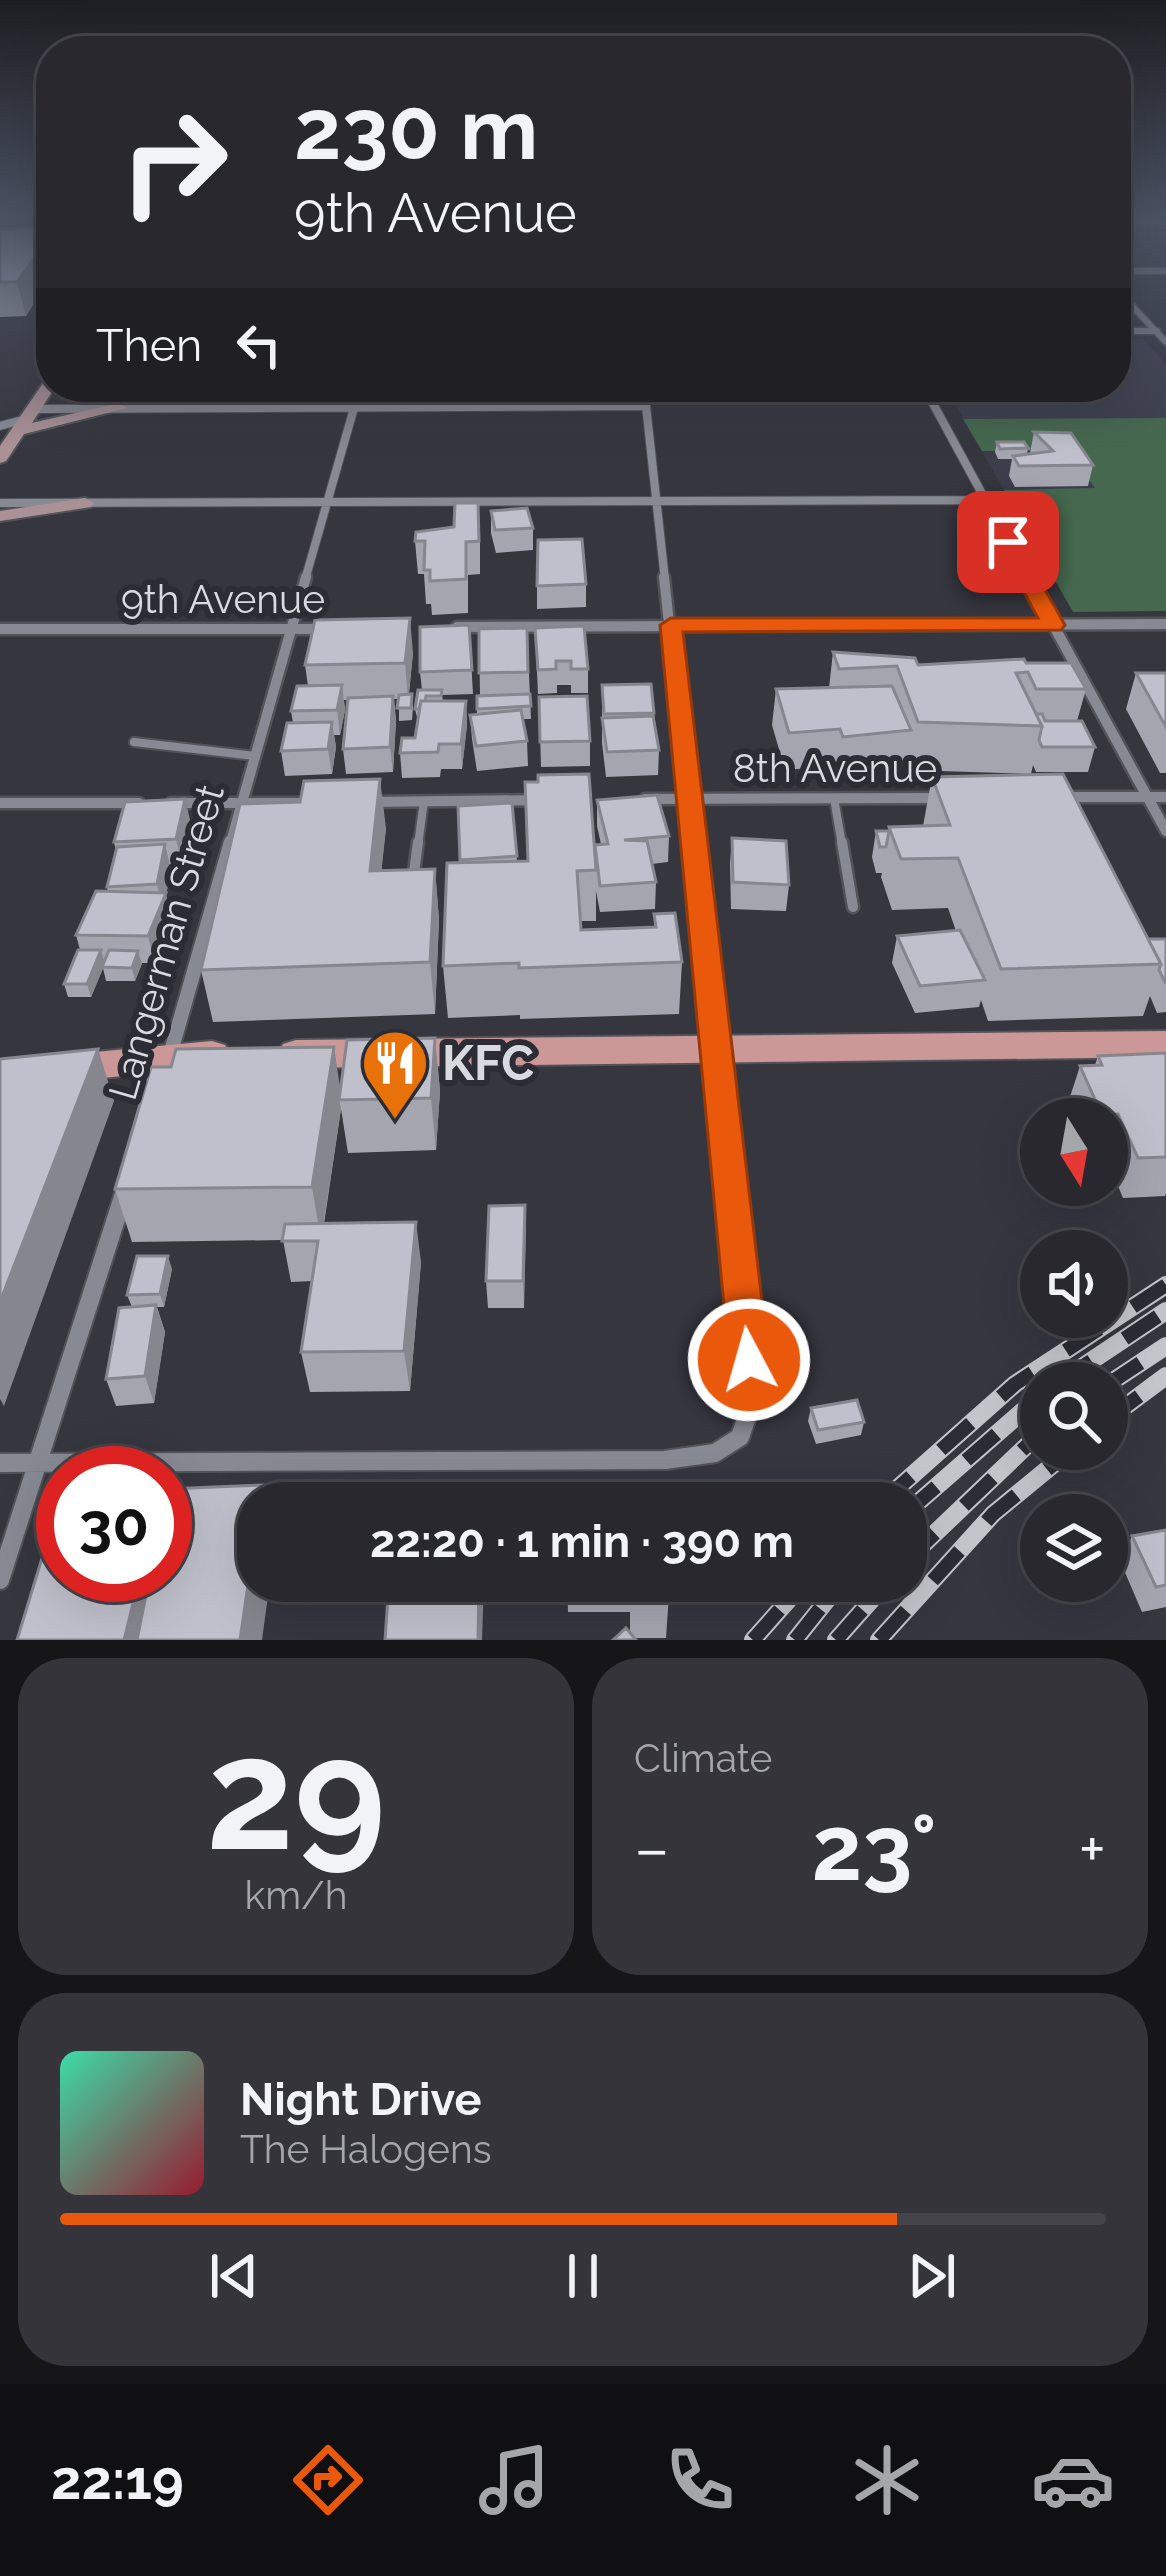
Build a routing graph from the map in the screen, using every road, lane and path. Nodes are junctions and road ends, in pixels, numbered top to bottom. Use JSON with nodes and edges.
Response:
{"nodes":[{"id":1,"x":1131,"y":305,"type":"edge"},
{"id":2,"x":1131,"y":331,"type":"edge"},
{"id":3,"x":1155,"y":331,"type":"junction"},
{"id":4,"x":1166,"y":331,"type":"edge"},
{"id":5,"x":1166,"y":342,"type":"edge"},
{"id":6,"x":37,"y":402,"type":"edge"},
{"id":7,"x":185,"y":402,"type":"edge"},
{"id":8,"x":355,"y":402,"type":"edge"},
{"id":9,"x":646,"y":402,"type":"edge"},
{"id":10,"x":932,"y":402,"type":"edge"},
{"id":11,"x":646,"y":406,"type":"junction"},
{"id":12,"x":182,"y":408,"type":"junction"},
{"id":13,"x":353,"y":408,"type":"junction"},
{"id":14,"x":119,"y":409,"type":"junction"},
{"id":15,"x":0,"y":426,"type":"edge"},
{"id":16,"x":18,"y":428,"type":"edge"},
{"id":17,"x":0,"y":458,"type":"edge"},
{"id":18,"x":985,"y":500,"type":"junction"},
{"id":19,"x":655,"y":501,"type":"junction"},
{"id":20,"x":85,"y":502,"type":"junction"},
{"id":21,"x":0,"y":503,"type":"edge"},
{"id":22,"x":328,"y":503,"type":"junction"},
{"id":23,"x":0,"y":516,"type":"edge"},
{"id":24,"x":671,"y":625,"type":"junction"},
{"id":25,"x":1053,"y":625,"type":"junction"},
{"id":26,"x":1166,"y":625,"type":"edge"},
{"id":27,"x":341,"y":628,"type":"edge"},
{"id":28,"x":436,"y":628,"type":"edge"},
{"id":29,"x":0,"y":629,"type":"edge"},
{"id":30,"x":294,"y":629,"type":"junction"},
{"id":31,"x":134,"y":742,"type":"dead end"},
{"id":32,"x":255,"y":756,"type":"junction"},
{"id":33,"x":1036,"y":797,"type":"edge"},
{"id":34,"x":1149,"y":797,"type":"junction"},
{"id":35,"x":1166,"y":797,"type":"edge"},
{"id":36,"x":834,"y":798,"type":"junction"},
{"id":37,"x":969,"y":798,"type":"edge"},
{"id":38,"x":688,"y":799,"type":"junction"},
{"id":39,"x":568,"y":800,"type":"edge"},
{"id":40,"x":640,"y":800,"type":"edge"},
{"id":41,"x":424,"y":801,"type":"junction"},
{"id":42,"x":332,"y":802,"type":"edge"},
{"id":43,"x":355,"y":802,"type":"edge"},
{"id":44,"x":0,"y":803,"type":"edge"},
{"id":45,"x":240,"y":803,"type":"junction"},
{"id":46,"x":1166,"y":831,"type":"edge"},
{"id":47,"x":411,"y":898,"type":"edge"},
{"id":48,"x":853,"y":907,"type":"dead end"},
{"id":49,"x":1166,"y":1044,"type":"edge"},
{"id":50,"x":716,"y":1048,"type":"junction"},
{"id":51,"x":166,"y":1067,"type":"junction"},
{"id":52,"x":0,"y":1075,"type":"edge"},
{"id":53,"x":133,"y":1168,"type":"edge"},
{"id":54,"x":41,"y":1446,"type":"edge"},
{"id":55,"x":36,"y":1462,"type":"joint"},
{"id":56,"x":192,"y":1462,"type":"edge"},
{"id":57,"x":0,"y":1463,"type":"edge"},
{"id":58,"x":0,"y":1580,"type":"edge"}],
"edges":[{"from":1,"to":3,"type":"street"},
{"from":2,"to":3,"type":"street"},
{"from":3,"to":4,"type":"street"},
{"from":3,"to":5,"type":"street"},
{"from":6,"to":16,"type":"street"},
{"from":7,"to":12,"type":"lane"},
{"from":8,"to":13,"type":"street","name":"Langerman Street"},
{"from":9,"to":11,"type":"street"},
{"from":10,"to":18,"type":"street"},
{"from":11,"to":13,"type":"street"},
{"from":11,"to":19,"type":"street"},
{"from":12,"to":13,"type":"street"},
{"from":12,"to":14,"type":"street"},
{"from":13,"to":22,"type":"street","name":"Langerman Street"},
{"from":14,"to":16,"type":"street"},
{"from":14,"to":16,"type":"street"},
{"from":15,"to":16,"type":"street"},
{"from":16,"to":17,"type":"street"},
{"from":18,"to":19,"type":"street"},
{"from":18,"to":25,"type":"street"},
{"from":19,"to":22,"type":"street"},
{"from":19,"to":24,"type":"street"},
{"from":20,"to":21,"type":"street"},
{"from":20,"to":22,"type":"street"},
{"from":20,"to":23,"type":"street"},
{"from":22,"to":30,"type":"street","name":"Langerman Street"},
{"from":24,"to":25,"type":"street"},
{"from":24,"to":28,"type":"street"},
{"from":24,"to":38,"type":"street"},
{"from":25,"to":26,"type":"street"},
{"from":25,"to":34,"type":"street"},
{"from":27,"to":30,"type":"street","name":"9th Avenue"},
{"from":29,"to":30,"type":"street","name":"9th Avenue"},
{"from":30,"to":32,"type":"street","name":"Langerman Street"},
{"from":31,"to":32,"type":"lane"},
{"from":32,"to":45,"type":"street","name":"Langerman Street"},
{"from":33,"to":34,"type":"street"},
{"from":34,"to":35,"type":"street"},
{"from":34,"to":46,"type":"street"},
{"from":36,"to":37,"type":"street","name":"8th Avenue"},
{"from":36,"to":38,"type":"street","name":"8th Avenue"},
{"from":36,"to":48,"type":"lane"},
{"from":38,"to":40,"type":"street","name":"8th Avenue"},
{"from":38,"to":50,"type":"street"},
{"from":39,"to":41,"type":"street"},
{"from":41,"to":43,"type":"street"},
{"from":41,"to":47,"type":"lane"},
{"from":42,"to":45,"type":"street"},
{"from":44,"to":45,"type":"street"},
{"from":45,"to":51,"type":"street","name":"Langerman Street"},
{"from":49,"to":50,"type":"main road"},
{"from":50,"to":51,"type":"main road"},
{"from":50,"to":56,"type":"street"},
{"from":51,"to":52,"type":"main road"},
{"from":53,"to":54,"type":"street"},
{"from":55,"to":57,"type":"street"},
{"from":55,"to":58,"type":"street"}]}
